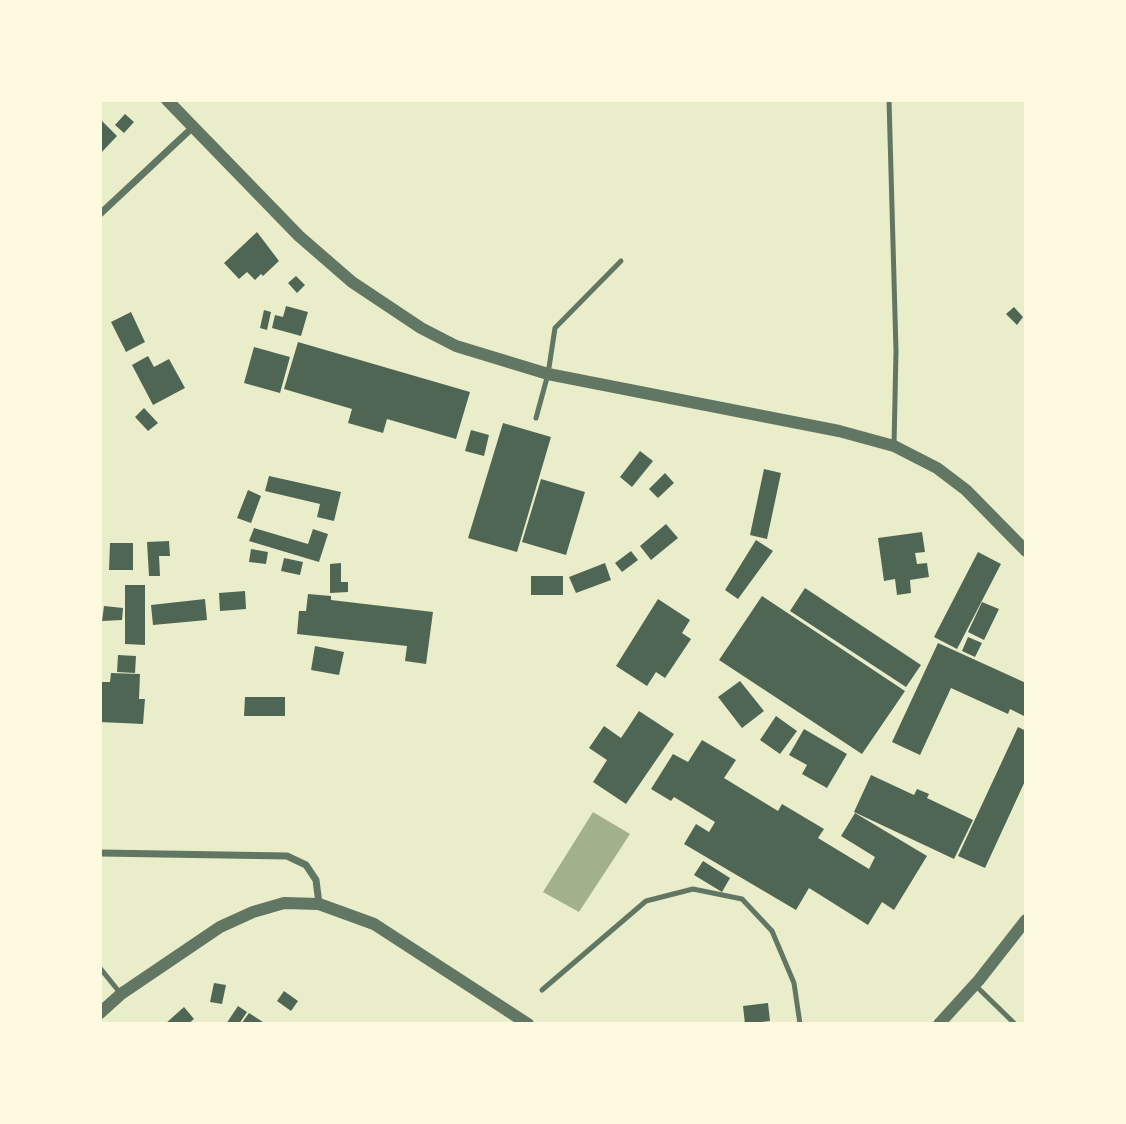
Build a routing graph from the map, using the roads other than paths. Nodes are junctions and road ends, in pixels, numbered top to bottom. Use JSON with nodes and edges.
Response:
{"nodes":[{"id":1,"x":167,"y":100,"type":"edge"},
{"id":2,"x":889,"y":100,"type":"edge"},
{"id":3,"x":192,"y":128,"type":"junction"},
{"id":4,"x":100,"y":214,"type":"edge"},
{"id":5,"x":621,"y":261,"type":"dead end"},
{"id":6,"x":548,"y":374,"type":"junction"},
{"id":7,"x":536,"y":418,"type":"dead end"},
{"id":8,"x":894,"y":446,"type":"junction"},
{"id":9,"x":1026,"y":551,"type":"edge"},
{"id":10,"x":100,"y":853,"type":"edge"},
{"id":11,"x":319,"y":904,"type":"junction"},
{"id":12,"x":1026,"y":919,"type":"edge"},
{"id":13,"x":100,"y":968,"type":"edge"},
{"id":14,"x":975,"y":985,"type":"junction"},
{"id":15,"x":542,"y":990,"type":"dead end"},
{"id":16,"x":121,"y":994,"type":"junction"},
{"id":17,"x":100,"y":1013,"type":"edge"},
{"id":18,"x":523,"y":1023,"type":"edge"},
{"id":19,"x":800,"y":1024,"type":"edge"},
{"id":20,"x":939,"y":1024,"type":"edge"},
{"id":21,"x":1015,"y":1024,"type":"edge"}],
"edges":[{"from":1,"to":3,"type":"street"},
{"from":2,"to":8,"type":"lane"},
{"from":3,"to":4,"type":"street"},
{"from":3,"to":6,"type":"street"},
{"from":5,"to":6,"type":"lane"},
{"from":6,"to":7,"type":"lane"},
{"from":6,"to":8,"type":"street"},
{"from":8,"to":9,"type":"street"},
{"from":10,"to":11,"type":"street"},
{"from":11,"to":16,"type":"street"},
{"from":11,"to":18,"type":"street"},
{"from":12,"to":14,"type":"street"},
{"from":13,"to":16,"type":"lane"},
{"from":14,"to":20,"type":"street"},
{"from":14,"to":21,"type":"lane"},
{"from":15,"to":19,"type":"lane"},
{"from":16,"to":17,"type":"street"}]}
